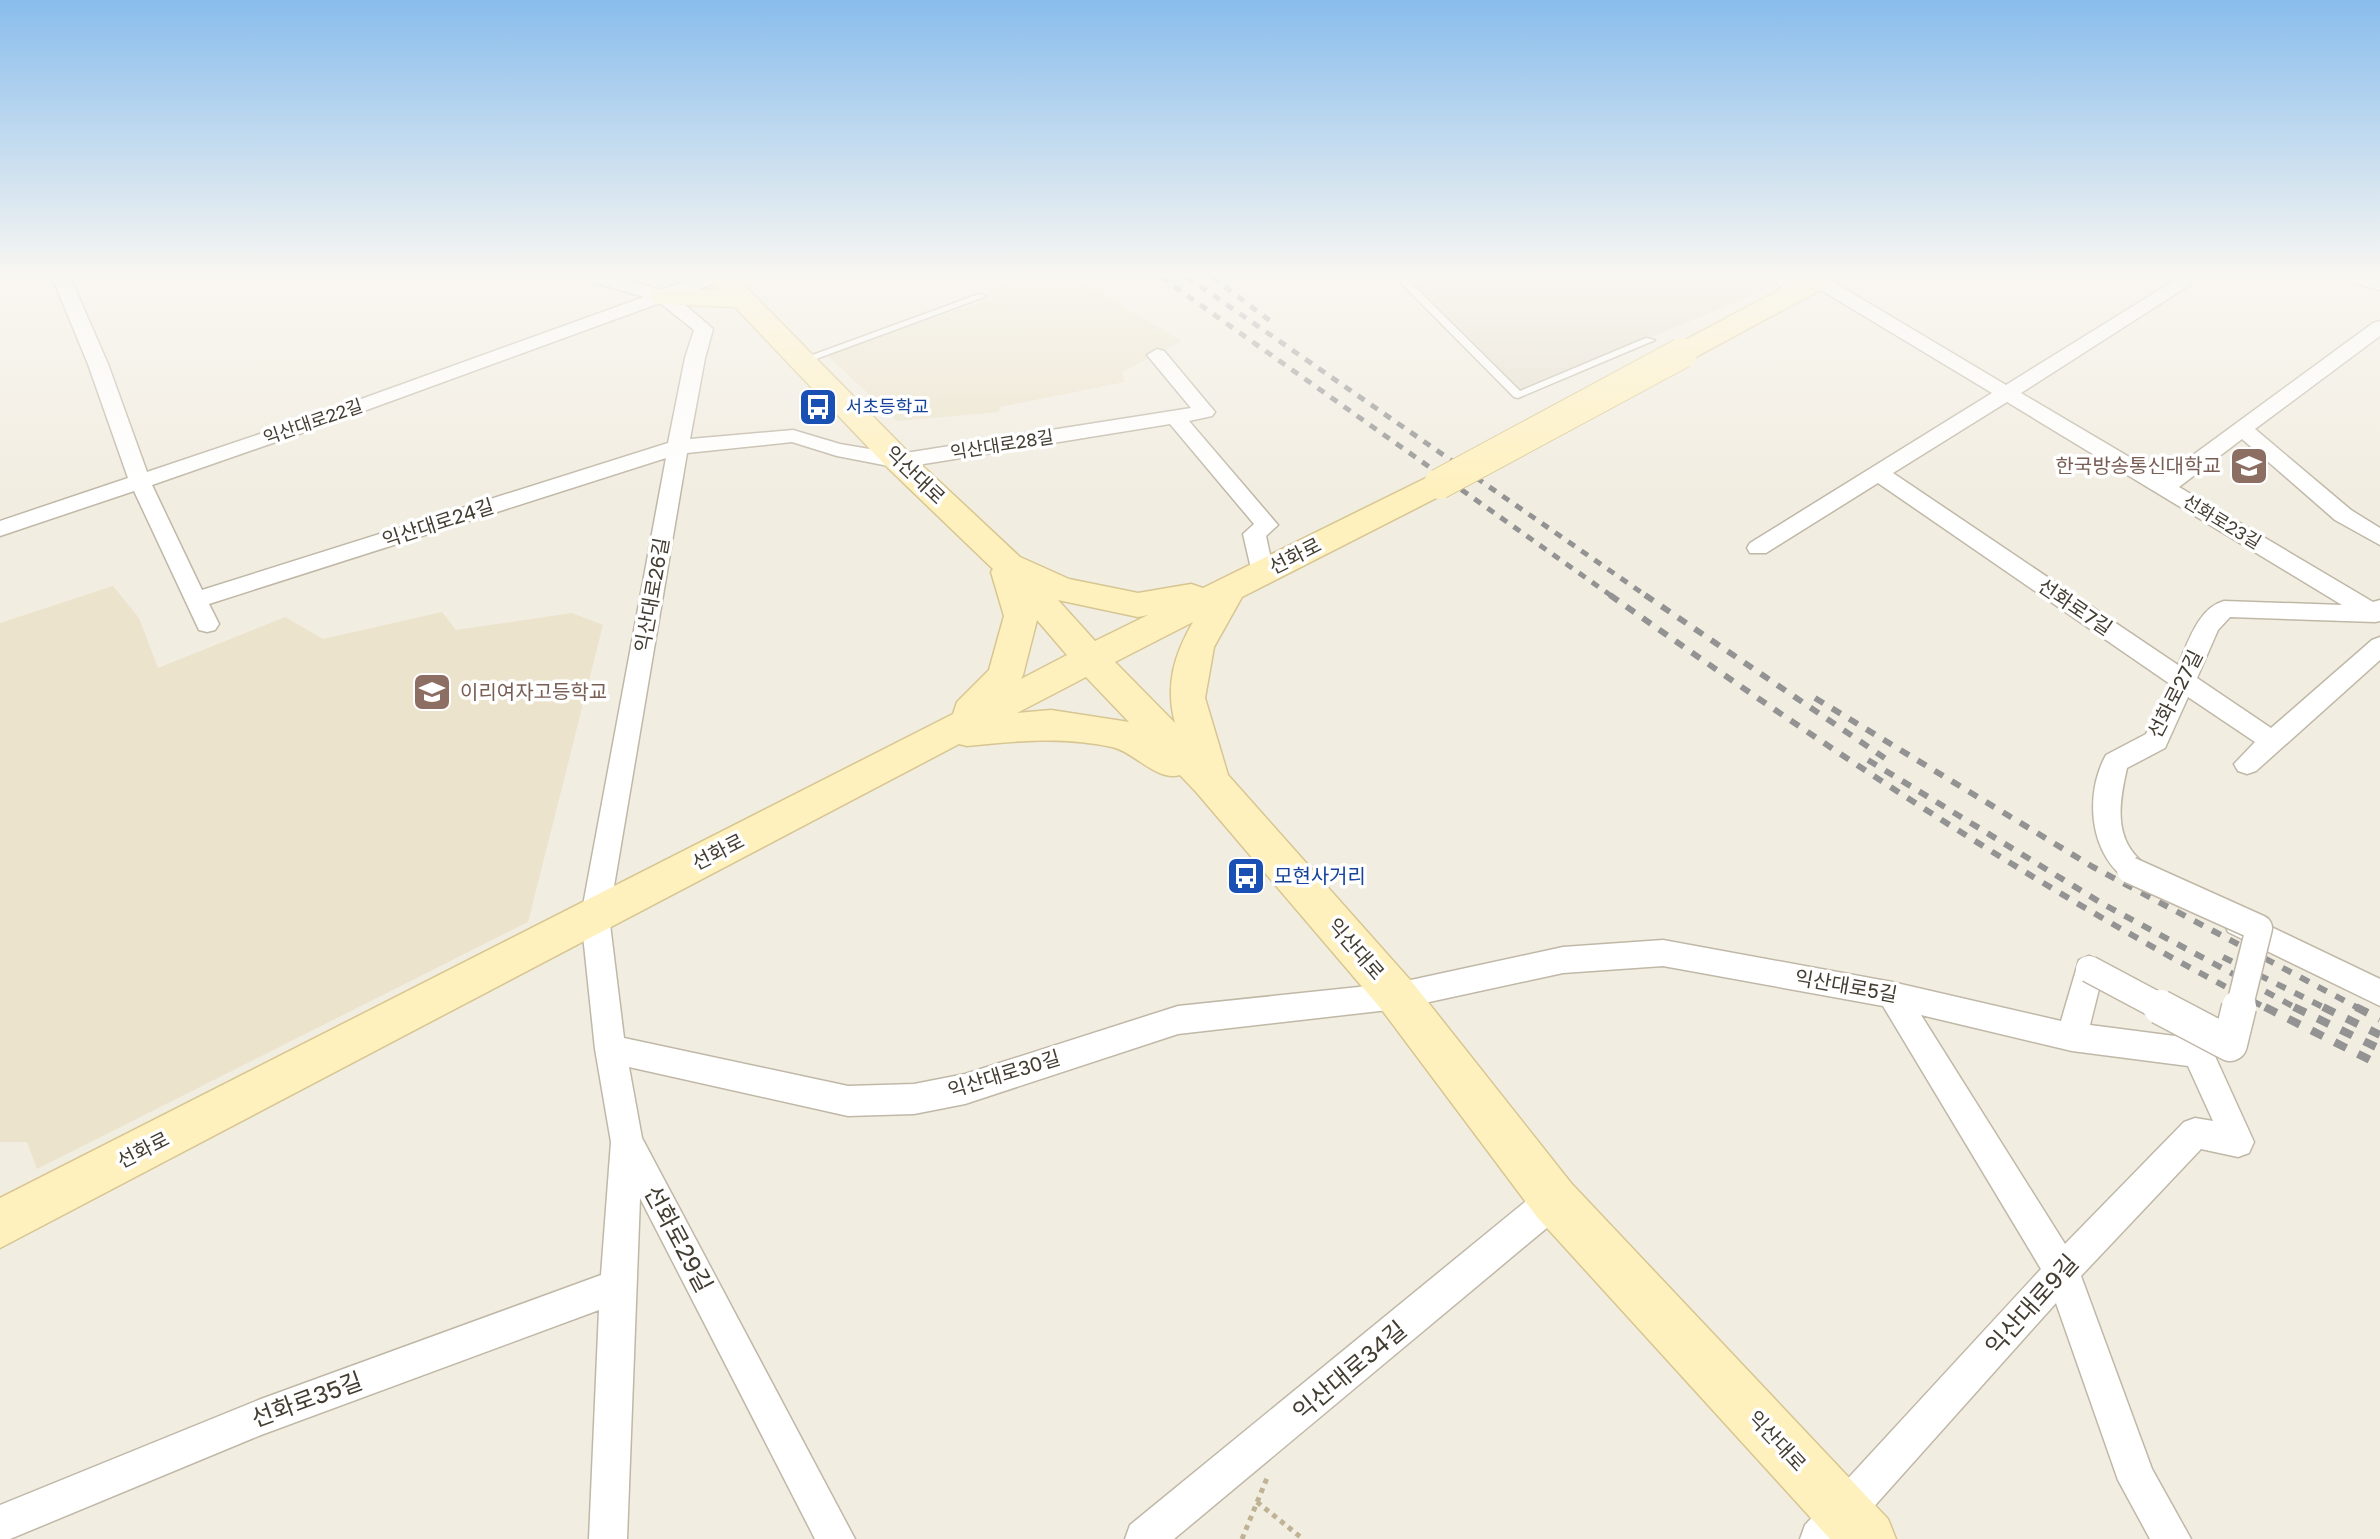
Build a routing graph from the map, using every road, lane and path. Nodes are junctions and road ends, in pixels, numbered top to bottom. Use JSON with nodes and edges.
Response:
{"nodes":[{"id":1,"x":92,"y":349,"type":"edge"},
{"id":2,"x":517,"y":349,"type":"edge"},
{"id":3,"x":698,"y":349,"type":"edge"},
{"id":4,"x":789,"y":349,"type":"edge"},
{"id":5,"x":835,"y":349,"type":"edge"},
{"id":6,"x":1472,"y":349,"type":"edge"},
{"id":7,"x":1629,"y":349,"type":"edge"},
{"id":8,"x":1689,"y":349,"type":"edge"},
{"id":9,"x":1934,"y":349,"type":"edge"},
{"id":10,"x":2079,"y":349,"type":"edge"},
{"id":11,"x":2350,"y":349,"type":"edge"},
{"id":12,"x":1157,"y":355,"type":"dead end"},
{"id":13,"x":801,"y":361,"type":"junction"},
{"id":14,"x":2007,"y":394,"type":"junction"},
{"id":15,"x":1175,"y":417,"type":"junction"},
{"id":16,"x":2242,"y":429,"type":"junction"},
{"id":17,"x":678,"y":447,"type":"junction"},
{"id":18,"x":899,"y":461,"type":"junction"},
{"id":19,"x":1878,"y":473,"type":"junction"},
{"id":20,"x":140,"y":482,"type":"junction"},
{"id":21,"x":2164,"y":487,"type":"junction"},
{"id":22,"x":0,"y":529,"type":"edge"},
{"id":23,"x":2380,"y":538,"type":"edge"},
{"id":24,"x":1758,"y":548,"type":"dead end"},
{"id":25,"x":1004,"y":560,"type":"junction"},
{"id":26,"x":1263,"y":573,"type":"junction"},
{"id":27,"x":1229,"y":590,"type":"junction"},
{"id":28,"x":197,"y":600,"type":"junction"},
{"id":29,"x":2378,"y":613,"type":"edge"},
{"id":30,"x":207,"y":624,"type":"dead end"},
{"id":31,"x":2380,"y":646,"type":"edge"},
{"id":32,"x":1090,"y":659,"type":"junction"},
{"id":33,"x":2183,"y":681,"type":"junction"},
{"id":34,"x":949,"y":734,"type":"junction"},
{"id":35,"x":2272,"y":741,"type":"junction"},
{"id":36,"x":2247,"y":764,"type":"dead end"},
{"id":37,"x":1211,"y":782,"type":"junction"},
{"id":38,"x":2130,"y":870,"type":"junction"},
{"id":39,"x":595,"y":916,"type":"junction"},
{"id":40,"x":2380,"y":993,"type":"edge"},
{"id":41,"x":1892,"y":995,"type":"junction"},
{"id":42,"x":1397,"y":996,"type":"junction"},
{"id":43,"x":2072,"y":1037,"type":"junction"},
{"id":44,"x":610,"y":1049,"type":"junction"},
{"id":45,"x":627,"y":1141,"type":"junction"},
{"id":46,"x":2238,"y":1142,"type":"joint"},
{"id":47,"x":1554,"y":1200,"type":"junction"},
{"id":48,"x":0,"y":1224,"type":"edge"},
{"id":49,"x":2062,"y":1271,"type":"junction"},
{"id":50,"x":617,"y":1286,"type":"junction"},
{"id":51,"x":1257,"y":1502,"type":"dead end"},
{"id":52,"x":0,"y":1524,"type":"edge"},
{"id":53,"x":1844,"y":1531,"type":"edge"},
{"id":54,"x":608,"y":1539,"type":"edge"},
{"id":55,"x":836,"y":1539,"type":"edge"},
{"id":56,"x":1144,"y":1539,"type":"edge"},
{"id":57,"x":1303,"y":1539,"type":"edge"},
{"id":58,"x":2172,"y":1539,"type":"edge"}],
"edges":[{"from":1,"to":20,"type":"street"},
{"from":2,"to":20,"type":"street","name":"익산대로22길"},
{"from":3,"to":17,"type":"street","name":"익산대로26길"},
{"from":4,"to":13,"type":"main road","name":"익산대로"},
{"from":5,"to":13,"type":"lane"},
{"from":6,"to":7,"type":"lane"},
{"from":8,"to":26,"type":"main road","name":"선화로","bridge":true},
{"from":9,"to":14,"type":"street","name":"선화로23길"},
{"from":10,"to":14,"type":"street"},
{"from":11,"to":16,"type":"street"},
{"from":12,"to":15,"type":"street","name":"익산대로28길"},
{"from":13,"to":18,"type":"main road","name":"익산대로"},
{"from":14,"to":19,"type":"street"},
{"from":14,"to":21,"type":"street","name":"선화로23길"},
{"from":15,"to":18,"type":"street","name":"익산대로28길"},
{"from":15,"to":26,"type":"street"},
{"from":16,"to":21,"type":"street"},
{"from":16,"to":23,"type":"street"},
{"from":17,"to":18,"type":"street","name":"익산대로28길"},
{"from":17,"to":28,"type":"street","name":"익산대로24길"},
{"from":17,"to":39,"type":"street","name":"익산대로26길"},
{"from":18,"to":25,"type":"main road","name":"익산대로"},
{"from":19,"to":24,"type":"street"},
{"from":19,"to":33,"type":"street","name":"선화로7길"},
{"from":20,"to":22,"type":"street","name":"익산대로22길"},
{"from":20,"to":28,"type":"street"},
{"from":21,"to":29,"type":"street","name":"선화로23길"},
{"from":25,"to":27,"type":"main road"},
{"from":25,"to":32,"type":"main road","name":"익산대로"},
{"from":25,"to":34,"type":"main road"},
{"from":26,"to":27,"type":"main road","name":"선화로"},
{"from":27,"to":32,"type":"main road","name":"선화로"},
{"from":27,"to":37,"type":"main road"},
{"from":28,"to":30,"type":"street"},
{"from":29,"to":33,"type":"street","name":"선화로27길"},
{"from":31,"to":35,"type":"street"},
{"from":32,"to":34,"type":"main road","name":"선화로"},
{"from":32,"to":37,"type":"main road","name":"익산대로"},
{"from":33,"to":35,"type":"street","name":"선화로7길"},
{"from":33,"to":38,"type":"street","name":"선화로27길"},
{"from":34,"to":37,"type":"main road"},
{"from":34,"to":39,"type":"main road","name":"선화로"},
{"from":35,"to":36,"type":"street"},
{"from":37,"to":42,"type":"main road","name":"익산대로"},
{"from":38,"to":40,"type":"street"},
{"from":38,"to":43,"type":"street","bridge":true},
{"from":39,"to":44,"type":"street","name":"선화로29길"},
{"from":39,"to":48,"type":"main road","name":"선화로"},
{"from":41,"to":42,"type":"street","name":"익산대로5길"},
{"from":41,"to":43,"type":"street","name":"익산대로5길"},
{"from":41,"to":49,"type":"street"},
{"from":42,"to":44,"type":"street","name":"익산대로30길"},
{"from":42,"to":47,"type":"main road","name":"익산대로"},
{"from":43,"to":46,"type":"street","name":"익산대로5길"},
{"from":44,"to":45,"type":"street","name":"선화로29길"},
{"from":45,"to":50,"type":"street"},
{"from":45,"to":55,"type":"street","name":"선화로29길"},
{"from":46,"to":49,"type":"street","name":"익산대로9길"},
{"from":47,"to":53,"type":"main road","name":"익산대로"},
{"from":47,"to":56,"type":"street","name":"익산대로34길"},
{"from":49,"to":53,"type":"street","name":"익산대로9길"},
{"from":49,"to":58,"type":"street"},
{"from":50,"to":52,"type":"street","name":"선화로35길"},
{"from":50,"to":54,"type":"street"},
{"from":51,"to":57,"type":"path"}]}
